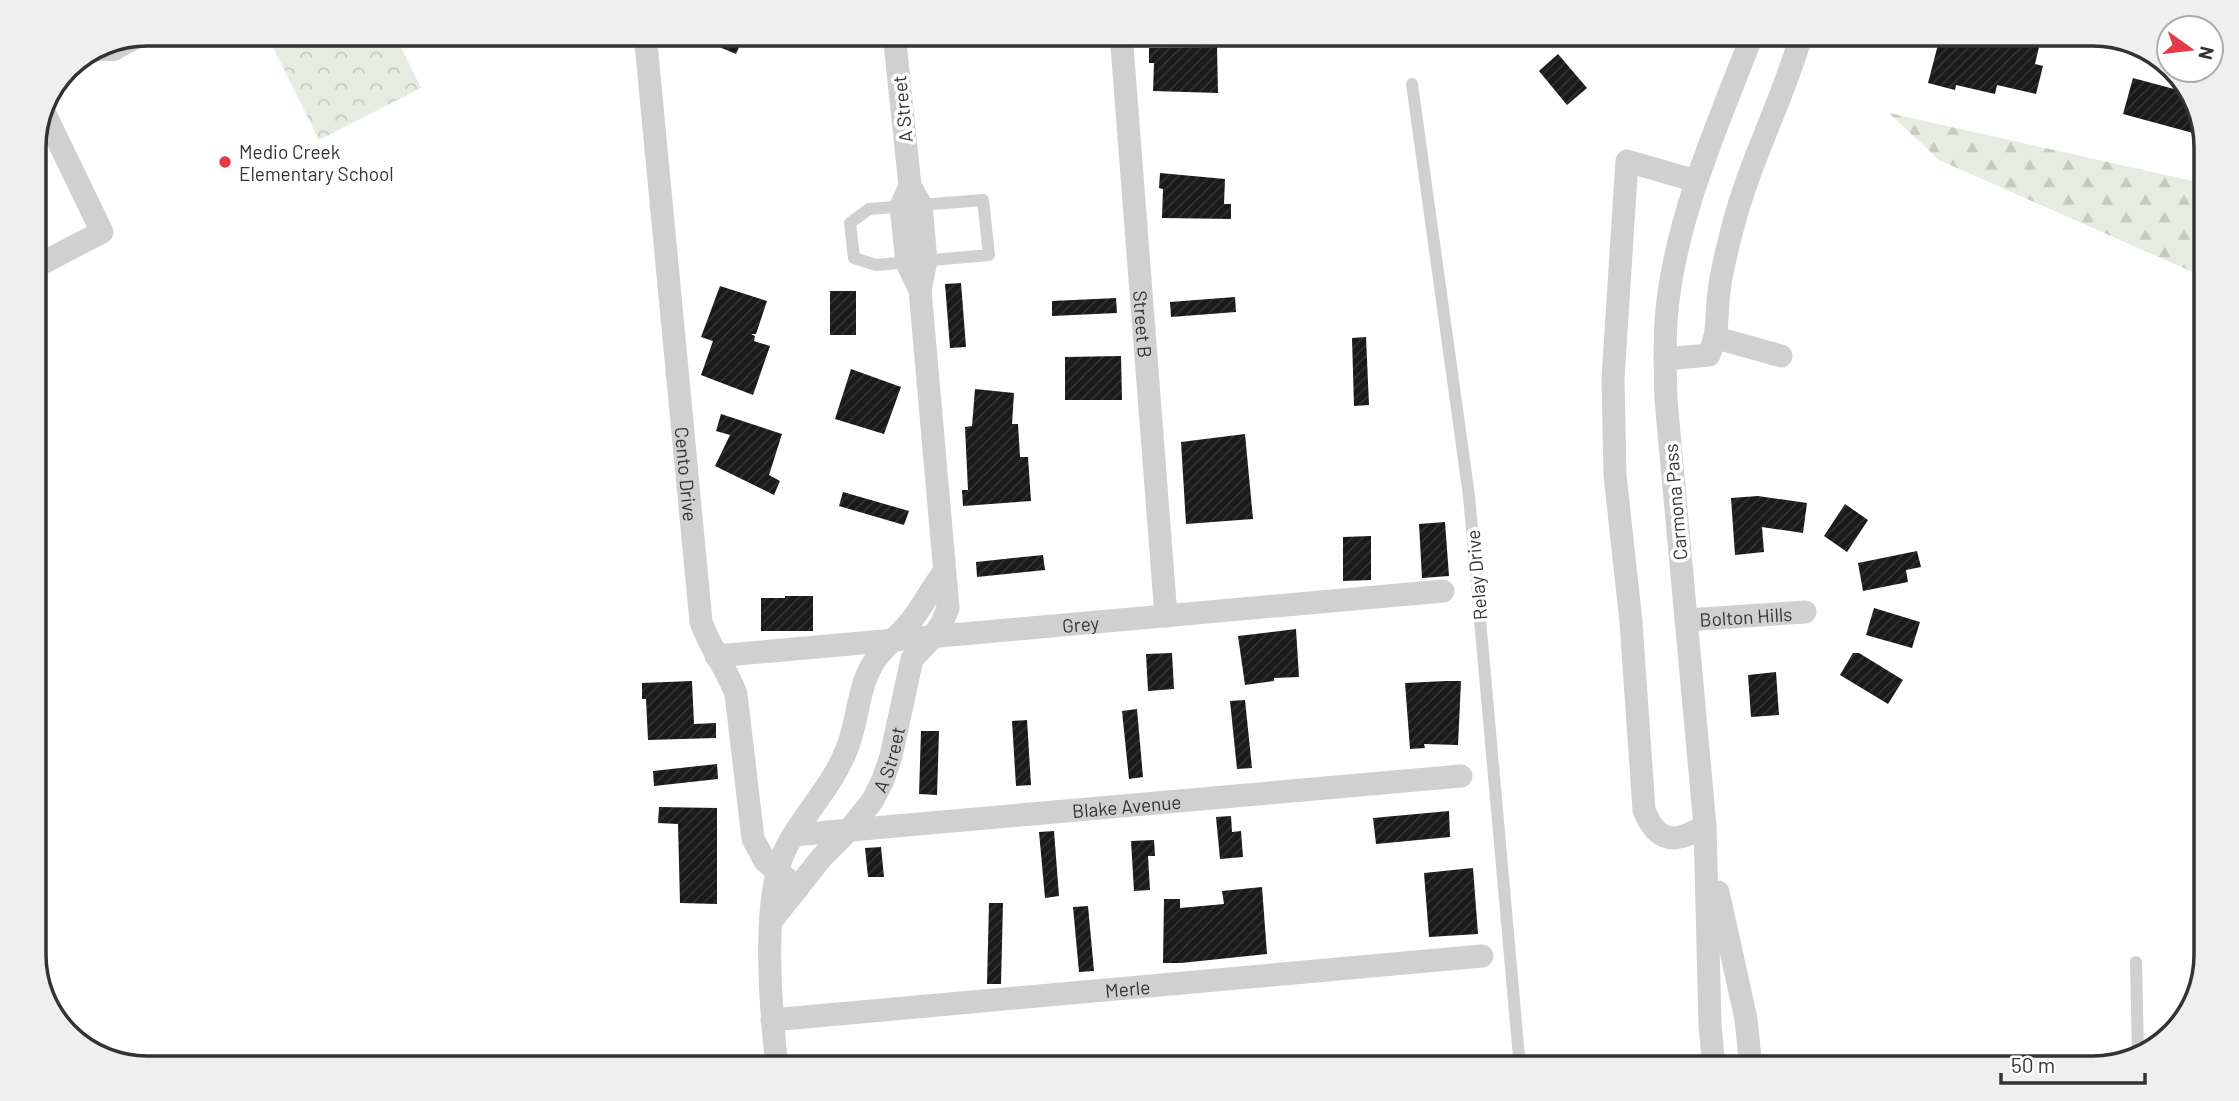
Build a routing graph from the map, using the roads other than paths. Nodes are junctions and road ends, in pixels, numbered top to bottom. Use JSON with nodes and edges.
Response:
{"nodes":[{"id":1,"x":646,"y":46,"type":"edge"},
{"id":2,"x":895,"y":46,"type":"edge"},
{"id":3,"x":1122,"y":46,"type":"edge"},
{"id":4,"x":1748,"y":46,"type":"edge"},
{"id":5,"x":1797,"y":46,"type":"edge"},
{"id":6,"x":130,"y":47,"type":"edge"},
{"id":7,"x":104,"y":55,"type":"edge"},
{"id":8,"x":1412,"y":84,"type":"dead end"},
{"id":9,"x":49,"y":122,"type":"edge"},
{"id":10,"x":1696,"y":181,"type":"junction"},
{"id":11,"x":911,"y":199,"type":"junction"},
{"id":12,"x":46,"y":261,"type":"edge"},
{"id":13,"x":916,"y":262,"type":"junction"},
{"id":14,"x":1717,"y":338,"type":"junction"},
{"id":15,"x":1781,"y":356,"type":"dead end"},
{"id":16,"x":1665,"y":359,"type":"junction"},
{"id":17,"x":944,"y":572,"type":"junction"},
{"id":18,"x":1443,"y":591,"type":"dead end"},
{"id":19,"x":1805,"y":612,"type":"dead end"},
{"id":20,"x":1166,"y":616,"type":"junction"},
{"id":21,"x":1686,"y":620,"type":"junction"},
{"id":22,"x":932,"y":638,"type":"junction"},
{"id":23,"x":890,"y":642,"type":"junction"},
{"id":24,"x":716,"y":656,"type":"junction"},
{"id":25,"x":1461,"y":776,"type":"dead end"},
{"id":26,"x":1705,"y":826,"type":"junction"},
{"id":27,"x":849,"y":830,"type":"junction"},
{"id":28,"x":794,"y":835,"type":"junction"},
{"id":29,"x":776,"y":870,"type":"junction"},
{"id":30,"x":799,"y":888,"type":"junction"},
{"id":31,"x":772,"y":920,"type":"junction"},
{"id":32,"x":1482,"y":956,"type":"dead end"},
{"id":33,"x":2136,"y":962,"type":"dead end"},
{"id":34,"x":772,"y":1020,"type":"junction"},
{"id":35,"x":2138,"y":1044,"type":"edge"},
{"id":36,"x":776,"y":1056,"type":"edge"},
{"id":37,"x":1519,"y":1056,"type":"edge"},
{"id":38,"x":1713,"y":1056,"type":"edge"},
{"id":39,"x":1750,"y":1056,"type":"edge"}],
"edges":[{"from":1,"to":24,"type":"street","name":"Cento Drive"},
{"from":2,"to":11,"type":"street","name":"A Street"},
{"from":3,"to":20,"type":"street","name":"Street B"},
{"from":4,"to":10,"type":"street","name":"Carmona Pass"},
{"from":5,"to":14,"type":"street"},
{"from":6,"to":7,"type":"lane"},
{"from":8,"to":37,"type":"lane","name":"Relay Drive"},
{"from":9,"to":12,"type":"street"},
{"from":10,"to":16,"type":"street","name":"Carmona Pass"},
{"from":10,"to":26,"type":"street"},
{"from":11,"to":13,"type":"street","name":"A Street"},
{"from":11,"to":13,"type":"lane"},
{"from":11,"to":13,"type":"lane"},
{"from":13,"to":17,"type":"street","name":"A Street"},
{"from":14,"to":15,"type":"street"},
{"from":14,"to":16,"type":"street"},
{"from":16,"to":21,"type":"street","name":"Carmona Pass"},
{"from":17,"to":22,"type":"street","name":"A Street"},
{"from":17,"to":23,"type":"street","name":"A Street"},
{"from":18,"to":20,"type":"street","name":"Grey"},
{"from":19,"to":21,"type":"street","name":"Bolton Hills"},
{"from":20,"to":22,"type":"street","name":"Grey"},
{"from":21,"to":26,"type":"street","name":"Carmona Pass"},
{"from":22,"to":23,"type":"street","name":"Grey"},
{"from":22,"to":27,"type":"street","name":"A Street"},
{"from":23,"to":24,"type":"street","name":"Grey"},
{"from":23,"to":28,"type":"street","name":"A Street"},
{"from":24,"to":29,"type":"street","name":"Cento Drive"},
{"from":25,"to":27,"type":"street","name":"Blake Avenue"},
{"from":26,"to":38,"type":"street","name":"Carmona Pass"},
{"from":26,"to":39,"type":"street","name":"Carmona Pass"},
{"from":27,"to":28,"type":"street","name":"Blake Avenue"},
{"from":27,"to":30,"type":"street","name":"A Street"},
{"from":28,"to":29,"type":"street","name":"A Street"},
{"from":29,"to":30,"type":"street","name":"Cento Drive"},
{"from":29,"to":31,"type":"street","name":"A Street"},
{"from":30,"to":31,"type":"street","name":"A Street"},
{"from":31,"to":34,"type":"street","name":"A Street"},
{"from":32,"to":34,"type":"street","name":"Merle"},
{"from":33,"to":35,"type":"lane"},
{"from":34,"to":36,"type":"street","name":"A Street"}]}
